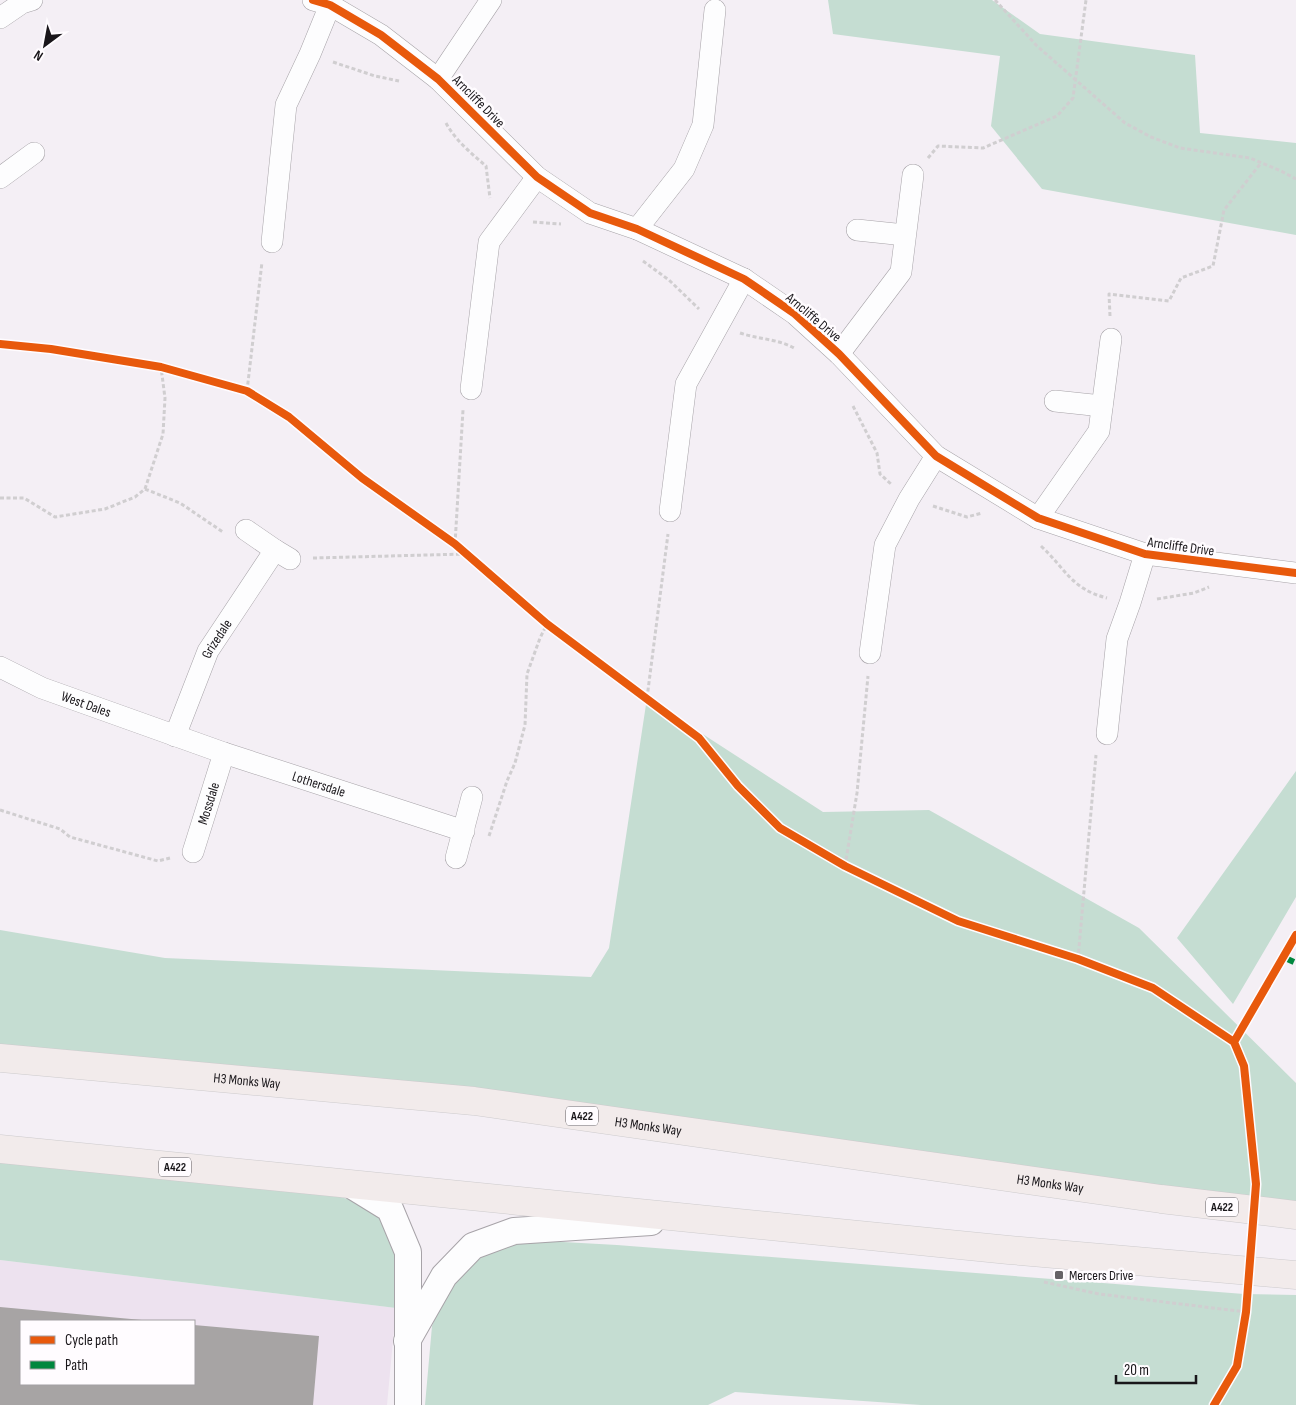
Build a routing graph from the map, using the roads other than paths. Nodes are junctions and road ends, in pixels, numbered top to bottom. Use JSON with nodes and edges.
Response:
{"nodes":[{"id":1,"x":491,"y":0,"type":"edge"},
{"id":2,"x":25,"y":1,"type":"edge"},
{"id":3,"x":321,"y":3,"type":"edge"},
{"id":4,"x":715,"y":10,"type":"dead end"},
{"id":5,"x":0,"y":18,"type":"edge"},
{"id":6,"x":438,"y":79,"type":"junction"},
{"id":7,"x":34,"y":153,"type":"dead end"},
{"id":8,"x":913,"y":175,"type":"road end"},
{"id":9,"x":537,"y":177,"type":"junction"},
{"id":10,"x":0,"y":178,"type":"edge"},
{"id":11,"x":637,"y":229,"type":"junction"},
{"id":12,"x":857,"y":230,"type":"dead end"},
{"id":13,"x":905,"y":236,"type":"junction"},
{"id":14,"x":272,"y":242,"type":"road end"},
{"id":15,"x":744,"y":279,"type":"junction"},
{"id":16,"x":1111,"y":339,"type":"road end"},
{"id":17,"x":839,"y":354,"type":"junction"},
{"id":18,"x":471,"y":389,"type":"road end"},
{"id":19,"x":1055,"y":401,"type":"dead end"},
{"id":20,"x":1102,"y":406,"type":"junction"},
{"id":21,"x":936,"y":456,"type":"junction"},
{"id":22,"x":670,"y":511,"type":"road end"},
{"id":23,"x":1038,"y":518,"type":"junction"},
{"id":24,"x":246,"y":530,"type":"road end"},
{"id":25,"x":1145,"y":554,"type":"junction"},
{"id":26,"x":1296,"y":573,"type":"edge"},
{"id":27,"x":870,"y":653,"type":"road end"},
{"id":28,"x":0,"y":667,"type":"edge"},
{"id":29,"x":1107,"y":734,"type":"road end"},
{"id":30,"x":176,"y":736,"type":"junction"},
{"id":31,"x":224,"y":753,"type":"junction"},
{"id":32,"x":472,"y":798,"type":"dead end"},
{"id":33,"x":464,"y":831,"type":"junction"},
{"id":34,"x":193,"y":852,"type":"road end"},
{"id":35,"x":456,"y":858,"type":"dead end"},
{"id":36,"x":0,"y":1058,"type":"edge"},
{"id":37,"x":0,"y":1149,"type":"edge"},
{"id":38,"x":350,"y":1185,"type":"junction"},
{"id":39,"x":1290,"y":1215,"type":"edge"},
{"id":40,"x":701,"y":1219,"type":"junction"},
{"id":41,"x":1284,"y":1274,"type":"edge"},
{"id":42,"x":407,"y":1341,"type":"junction"},
{"id":43,"x":408,"y":1405,"type":"edge"}],
"edges":[{"from":1,"to":6,"type":"street","name":"Arncliffe Drive"},
{"from":2,"to":5,"type":"street"},
{"from":3,"to":6,"type":"street","name":"Arncliffe Drive"},
{"from":3,"to":14,"type":"street","name":"Arncliffe Drive"},
{"from":4,"to":11,"type":"street"},
{"from":6,"to":9,"type":"street","name":"Arncliffe Drive"},
{"from":7,"to":10,"type":"street"},
{"from":8,"to":13,"type":"street","name":"Arncliffe Drive"},
{"from":9,"to":11,"type":"street","name":"Arncliffe Drive"},
{"from":9,"to":18,"type":"street"},
{"from":11,"to":15,"type":"street","name":"Arncliffe Drive"},
{"from":12,"to":13,"type":"street"},
{"from":13,"to":17,"type":"street","name":"Arncliffe Drive"},
{"from":15,"to":17,"type":"street","name":"Arncliffe Drive"},
{"from":15,"to":22,"type":"street"},
{"from":16,"to":20,"type":"street"},
{"from":17,"to":21,"type":"street","name":"Arncliffe Drive"},
{"from":19,"to":20,"type":"street"},
{"from":20,"to":23,"type":"street"},
{"from":21,"to":23,"type":"street","name":"Arncliffe Drive"},
{"from":21,"to":27,"type":"street"},
{"from":23,"to":25,"type":"street","name":"Arncliffe Drive"},
{"from":24,"to":30,"type":"street","name":"Grizedale"},
{"from":25,"to":26,"type":"street","name":"Arncliffe Drive"},
{"from":25,"to":29,"type":"street","name":"Arncliffe Drive"},
{"from":28,"to":30,"type":"street","name":"West Dales"},
{"from":30,"to":31,"type":"street","name":"Lothersdale"},
{"from":31,"to":33,"type":"street","name":"Lothersdale"},
{"from":31,"to":34,"type":"street","name":"Mossdale"},
{"from":32,"to":33,"type":"street"},
{"from":33,"to":35,"type":"street"},
{"from":36,"to":39,"type":"main road","name":"H3 Monks Way","number":"A422"},
{"from":37,"to":38,"type":"main road","number":"A422"},
{"from":38,"to":40,"type":"main road","number":"A422"},
{"from":38,"to":42,"type":"street"},
{"from":40,"to":41,"type":"main road","number":"A422"},
{"from":40,"to":42,"type":"street"},
{"from":42,"to":43,"type":"street"}]}
